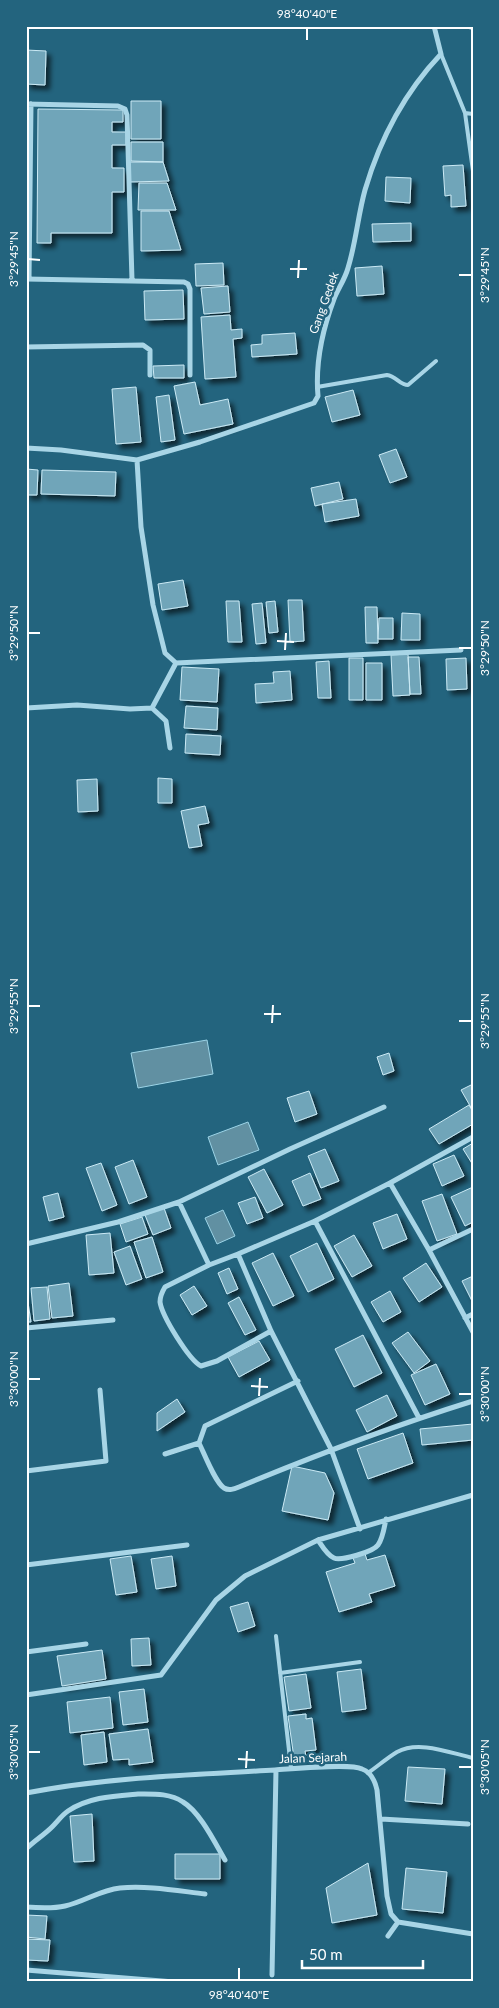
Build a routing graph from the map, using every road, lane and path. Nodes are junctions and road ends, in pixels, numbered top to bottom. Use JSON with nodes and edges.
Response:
{"nodes":[{"id":1,"x":434,"y":26,"type":"edge"},
{"id":2,"x":465,"y":26,"type":"edge"},
{"id":3,"x":473,"y":28,"type":"edge"},
{"id":4,"x":441,"y":54,"type":"junction"},
{"id":5,"x":28,"y":104,"type":"edge"},
{"id":6,"x":465,"y":113,"type":"junction"},
{"id":7,"x":473,"y":114,"type":"edge"},
{"id":8,"x":473,"y":171,"type":"edge"},
{"id":9,"x":27,"y":279,"type":"edge"},
{"id":10,"x":132,"y":280,"type":"junction"},
{"id":11,"x":26,"y":347,"type":"edge"},
{"id":12,"x":436,"y":362,"type":"dead end"},
{"id":13,"x":150,"y":375,"type":"dead end"},
{"id":14,"x":190,"y":375,"type":"dead end"},
{"id":15,"x":317,"y":387,"type":"junction"},
{"id":16,"x":26,"y":448,"type":"edge"},
{"id":17,"x":137,"y":460,"type":"junction"},
{"id":18,"x":461,"y":650,"type":"dead end"},
{"id":19,"x":176,"y":663,"type":"junction"},
{"id":20,"x":26,"y":708,"type":"edge"},
{"id":21,"x":152,"y":708,"type":"junction"},
{"id":22,"x":170,"y":748,"type":"dead end"},
{"id":23,"x":384,"y":1107,"type":"dead end"},
{"id":24,"x":473,"y":1137,"type":"edge"},
{"id":25,"x":390,"y":1183,"type":"junction"},
{"id":26,"x":179,"y":1202,"type":"junction"},
{"id":27,"x":315,"y":1221,"type":"junction"},
{"id":28,"x":473,"y":1229,"type":"edge"},
{"id":29,"x":26,"y":1244,"type":"edge"},
{"id":30,"x":429,"y":1250,"type":"junction"},
{"id":31,"x":238,"y":1254,"type":"junction"},
{"id":32,"x":209,"y":1265,"type":"junction"},
{"id":33,"x":473,"y":1314,"type":"edge"},
{"id":34,"x":465,"y":1318,"type":"junction"},
{"id":35,"x":113,"y":1320,"type":"dead end"},
{"id":36,"x":26,"y":1328,"type":"edge"},
{"id":37,"x":271,"y":1331,"type":"junction"},
{"id":38,"x":473,"y":1332,"type":"edge"},
{"id":39,"x":298,"y":1381,"type":"junction"},
{"id":40,"x":100,"y":1390,"type":"dead end"},
{"id":41,"x":473,"y":1401,"type":"edge"},
{"id":42,"x":419,"y":1418,"type":"junction"},
{"id":43,"x":199,"y":1443,"type":"junction"},
{"id":44,"x":331,"y":1449,"type":"junction"},
{"id":45,"x":164,"y":1454,"type":"dead end"},
{"id":46,"x":26,"y":1470,"type":"edge"},
{"id":47,"x":473,"y":1495,"type":"edge"},
{"id":48,"x":386,"y":1519,"type":"junction"},
{"id":49,"x":360,"y":1529,"type":"junction"},
{"id":50,"x":318,"y":1540,"type":"junction"},
{"id":51,"x":187,"y":1545,"type":"dead end"},
{"id":52,"x":26,"y":1565,"type":"edge"},
{"id":53,"x":276,"y":1636,"type":"dead end"},
{"id":54,"x":86,"y":1644,"type":"dead end"},
{"id":55,"x":26,"y":1652,"type":"edge"},
{"id":56,"x":360,"y":1662,"type":"dead end"},
{"id":57,"x":280,"y":1673,"type":"junction"},
{"id":58,"x":26,"y":1695,"type":"edge"},
{"id":59,"x":473,"y":1758,"type":"edge"},
{"id":60,"x":291,"y":1768,"type":"junction"},
{"id":61,"x":276,"y":1770,"type":"junction"},
{"id":62,"x":368,"y":1772,"type":"junction"},
{"id":63,"x":26,"y":1793,"type":"edge"},
{"id":64,"x":381,"y":1819,"type":"junction"},
{"id":65,"x":468,"y":1824,"type":"dead end"},
{"id":66,"x":26,"y":1849,"type":"edge"},
{"id":67,"x":225,"y":1860,"type":"dead end"},
{"id":68,"x":205,"y":1894,"type":"dead end"},
{"id":69,"x":26,"y":1907,"type":"edge"},
{"id":70,"x":398,"y":1922,"type":"junction"},
{"id":71,"x":473,"y":1934,"type":"edge"},
{"id":72,"x":388,"y":1936,"type":"dead end"},
{"id":73,"x":26,"y":1970,"type":"edge"},
{"id":74,"x":272,"y":1976,"type":"dead end"},
{"id":75,"x":174,"y":1982,"type":"edge"}],
"edges":[{"from":1,"to":4,"type":"street"},
{"from":2,"to":3,"type":"lane"},
{"from":4,"to":6,"type":"lane"},
{"from":4,"to":15,"type":"street","name":"Gang Gedek"},
{"from":5,"to":9,"type":"street"},
{"from":5,"to":10,"type":"street"},
{"from":6,"to":7,"type":"lane"},
{"from":6,"to":8,"type":"lane"},
{"from":9,"to":10,"type":"street"},
{"from":10,"to":14,"type":"street"},
{"from":11,"to":13,"type":"street"},
{"from":12,"to":15,"type":"lane"},
{"from":15,"to":17,"type":"street","name":"Gang Gedek"},
{"from":16,"to":17,"type":"street","name":"Gang Gedek"},
{"from":17,"to":19,"type":"street"},
{"from":18,"to":19,"type":"street"},
{"from":19,"to":21,"type":"street"},
{"from":20,"to":21,"type":"street"},
{"from":21,"to":22,"type":"street"},
{"from":23,"to":26,"type":"street"},
{"from":24,"to":25,"type":"street"},
{"from":25,"to":27,"type":"street"},
{"from":25,"to":30,"type":"street"},
{"from":26,"to":29,"type":"street"},
{"from":26,"to":32,"type":"street"},
{"from":27,"to":31,"type":"street"},
{"from":27,"to":42,"type":"street"},
{"from":28,"to":30,"type":"street"},
{"from":30,"to":34,"type":"street"},
{"from":31,"to":32,"type":"street"},
{"from":31,"to":37,"type":"street"},
{"from":32,"to":37,"type":"street"},
{"from":33,"to":34,"type":"street"},
{"from":34,"to":38,"type":"street"},
{"from":35,"to":36,"type":"street"},
{"from":37,"to":39,"type":"street"},
{"from":39,"to":43,"type":"street"},
{"from":39,"to":44,"type":"street"},
{"from":40,"to":46,"type":"street"},
{"from":41,"to":42,"type":"street"},
{"from":42,"to":44,"type":"street"},
{"from":43,"to":44,"type":"street"},
{"from":43,"to":45,"type":"street"},
{"from":44,"to":49,"type":"street"},
{"from":47,"to":48,"type":"street"},
{"from":48,"to":49,"type":"street"},
{"from":48,"to":50,"type":"street"},
{"from":49,"to":50,"type":"street"},
{"from":50,"to":58,"type":"street"},
{"from":51,"to":52,"type":"street"},
{"from":53,"to":57,"type":"lane"},
{"from":54,"to":55,"type":"street"},
{"from":56,"to":57,"type":"lane"},
{"from":57,"to":60,"type":"lane"},
{"from":59,"to":62,"type":"lane"},
{"from":60,"to":61,"type":"street","name":"Jalan Sejarah"},
{"from":60,"to":62,"type":"street","name":"Jalan Sejarah"},
{"from":61,"to":63,"type":"street","name":"Jalan Sejarah"},
{"from":61,"to":74,"type":"street"},
{"from":62,"to":64,"type":"street"},
{"from":64,"to":65,"type":"street"},
{"from":64,"to":70,"type":"street"},
{"from":66,"to":67,"type":"street"},
{"from":68,"to":69,"type":"street"},
{"from":70,"to":71,"type":"street"},
{"from":70,"to":72,"type":"street"},
{"from":73,"to":75,"type":"street"}]}
